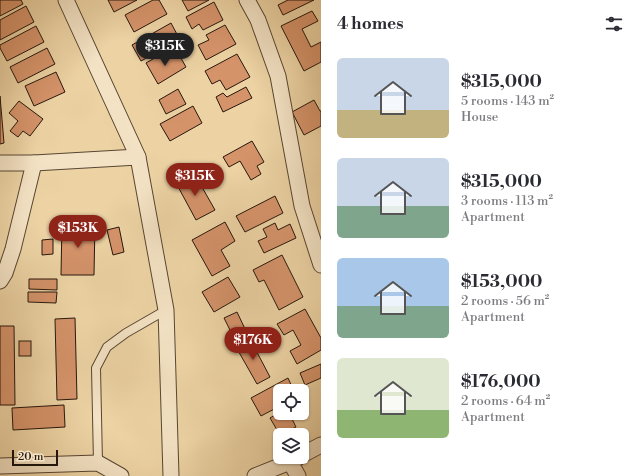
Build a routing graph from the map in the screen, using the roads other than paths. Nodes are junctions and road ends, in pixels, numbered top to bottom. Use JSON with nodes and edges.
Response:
{"nodes":[{"id":1,"x":66,"y":0,"type":"edge"},
{"id":2,"x":247,"y":0,"type":"edge"},
{"id":3,"x":138,"y":157,"type":"junction"},
{"id":4,"x":0,"y":163,"type":"edge"},
{"id":5,"x":34,"y":163,"type":"junction"},
{"id":6,"x":321,"y":265,"type":"edge"},
{"id":7,"x":0,"y":281,"type":"edge"},
{"id":8,"x":166,"y":310,"type":"junction"},
{"id":9,"x":321,"y":444,"type":"edge"},
{"id":10,"x":309,"y":451,"type":"edge"},
{"id":11,"x":98,"y":463,"type":"junction"},
{"id":12,"x":283,"y":464,"type":"edge"},
{"id":13,"x":297,"y":464,"type":"edge"},
{"id":14,"x":0,"y":466,"type":"edge"},
{"id":15,"x":120,"y":476,"type":"edge"},
{"id":16,"x":171,"y":476,"type":"edge"},
{"id":17,"x":255,"y":476,"type":"edge"},
{"id":18,"x":298,"y":476,"type":"edge"}],
"edges":[{"from":1,"to":3,"type":"street"},
{"from":2,"to":6,"type":"street"},
{"from":3,"to":5,"type":"street"},
{"from":3,"to":8,"type":"street"},
{"from":4,"to":5,"type":"street"},
{"from":5,"to":7,"type":"street"},
{"from":8,"to":11,"type":"lane"},
{"from":8,"to":16,"type":"street"},
{"from":9,"to":10,"type":"street"},
{"from":11,"to":14,"type":"street"},
{"from":11,"to":15,"type":"street"},
{"from":12,"to":17,"type":"street"},
{"from":13,"to":18,"type":"street"}]}
